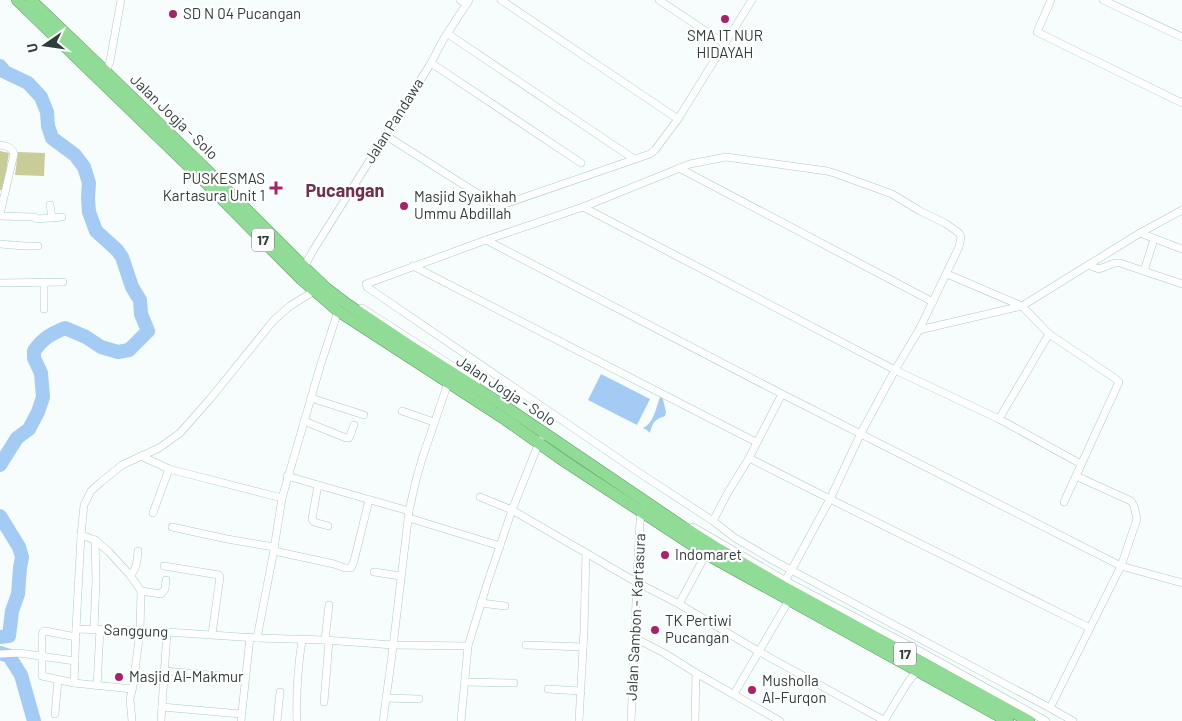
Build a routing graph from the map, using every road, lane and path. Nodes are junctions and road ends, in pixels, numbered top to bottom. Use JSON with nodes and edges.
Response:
{"nodes":[{"id":1,"x":17,"y":0,"type":"edge"},
{"id":2,"x":31,"y":0,"type":"edge"},
{"id":3,"x":121,"y":0,"type":"edge"},
{"id":4,"x":501,"y":0,"type":"edge"},
{"id":5,"x":659,"y":0,"type":"edge"},
{"id":6,"x":752,"y":0,"type":"edge"},
{"id":7,"x":1050,"y":0,"type":"edge"},
{"id":8,"x":1103,"y":0,"type":"edge"},
{"id":9,"x":465,"y":1,"type":"edge"},
{"id":10,"x":448,"y":34,"type":"junction"},
{"id":11,"x":1182,"y":37,"type":"edge"},
{"id":12,"x":725,"y":44,"type":"junction"},
{"id":13,"x":431,"y":64,"type":"junction"},
{"id":14,"x":106,"y":72,"type":"junction"},
{"id":15,"x":1182,"y":103,"type":"edge"},
{"id":16,"x":678,"y":119,"type":"junction"},
{"id":17,"x":386,"y":135,"type":"junction"},
{"id":18,"x":0,"y":146,"type":"edge"},
{"id":19,"x":634,"y":159,"type":"junction"},
{"id":20,"x":582,"y":163,"type":"dead end"},
{"id":21,"x":679,"y":168,"type":"junction"},
{"id":22,"x":210,"y":180,"type":"junction"},
{"id":23,"x":2,"y":194,"type":"edge"},
{"id":24,"x":50,"y":205,"type":"dead end"},
{"id":25,"x":583,"y":207,"type":"junction"},
{"id":26,"x":1182,"y":210,"type":"edge"},
{"id":27,"x":0,"y":215,"type":"edge"},
{"id":28,"x":62,"y":216,"type":"dead end"},
{"id":29,"x":52,"y":218,"type":"junction"},
{"id":30,"x":1140,"y":233,"type":"junction"},
{"id":31,"x":1154,"y":238,"type":"junction"},
{"id":32,"x":486,"y":240,"type":"junction"},
{"id":33,"x":0,"y":244,"type":"edge"},
{"id":34,"x":38,"y":246,"type":"dead end"},
{"id":35,"x":1182,"y":249,"type":"edge"},
{"id":36,"x":1090,"y":264,"type":"junction"},
{"id":37,"x":414,"y":266,"type":"junction"},
{"id":38,"x":304,"y":268,"type":"junction"},
{"id":39,"x":1144,"y":271,"type":"junction"},
{"id":40,"x":947,"y":274,"type":"junction"},
{"id":41,"x":0,"y":282,"type":"edge"},
{"id":42,"x":44,"y":282,"type":"junction"},
{"id":43,"x":63,"y":282,"type":"dead end"},
{"id":44,"x":1182,"y":284,"type":"edge"},
{"id":45,"x":314,"y":291,"type":"junction"},
{"id":46,"x":933,"y":302,"type":"junction"},
{"id":47,"x":1022,"y":306,"type":"junction"},
{"id":48,"x":343,"y":307,"type":"junction"},
{"id":49,"x":44,"y":309,"type":"dead end"},
{"id":50,"x":919,"y":330,"type":"junction"},
{"id":51,"x":1049,"y":334,"type":"junction"},
{"id":52,"x":895,"y":370,"type":"junction"},
{"id":53,"x":448,"y":383,"type":"junction"},
{"id":54,"x":782,"y":394,"type":"junction"},
{"id":55,"x":311,"y":398,"type":"junction"},
{"id":56,"x":402,"y":412,"type":"dead end"},
{"id":57,"x":364,"y":415,"type":"dead end"},
{"id":58,"x":999,"y":419,"type":"junction"},
{"id":59,"x":304,"y":421,"type":"junction"},
{"id":60,"x":434,"y":422,"type":"junction"},
{"id":61,"x":354,"y":425,"type":"dead end"},
{"id":62,"x":544,"y":433,"type":"junction"},
{"id":63,"x":861,"y":433,"type":"junction"},
{"id":64,"x":756,"y":442,"type":"junction"},
{"id":65,"x":538,"y":444,"type":"junction"},
{"id":66,"x":141,"y":456,"type":"junction"},
{"id":67,"x":749,"y":458,"type":"junction"},
{"id":68,"x":1082,"y":464,"type":"junction"},
{"id":69,"x":169,"y":469,"type":"junction"},
{"id":70,"x":287,"y":476,"type":"junction"},
{"id":71,"x":1076,"y":476,"type":"junction"},
{"id":72,"x":318,"y":485,"type":"junction"},
{"id":73,"x":480,"y":497,"type":"dead end"},
{"id":74,"x":282,"y":498,"type":"junction"},
{"id":75,"x":830,"y":499,"type":"junction"},
{"id":76,"x":369,"y":500,"type":"junction"},
{"id":77,"x":1064,"y":502,"type":"dead end"},
{"id":78,"x":644,"y":508,"type":"junction"},
{"id":79,"x":512,"y":510,"type":"junction"},
{"id":80,"x":153,"y":513,"type":"dead end"},
{"id":81,"x":409,"y":515,"type":"junction"},
{"id":82,"x":713,"y":521,"type":"junction"},
{"id":83,"x":328,"y":526,"type":"dead end"},
{"id":84,"x":172,"y":527,"type":"dead end"},
{"id":85,"x":82,"y":535,"type":"junction"},
{"id":86,"x":95,"y":540,"type":"junction"},
{"id":87,"x":500,"y":546,"type":"junction"},
{"id":88,"x":274,"y":549,"type":"junction"},
{"id":89,"x":138,"y":551,"type":"dead end"},
{"id":90,"x":586,"y":553,"type":"junction"},
{"id":91,"x":706,"y":554,"type":"junction"},
{"id":92,"x":164,"y":566,"type":"dead end"},
{"id":93,"x":1121,"y":566,"type":"junction"},
{"id":94,"x":792,"y":570,"type":"junction"},
{"id":95,"x":374,"y":572,"type":"dead end"},
{"id":96,"x":130,"y":575,"type":"junction"},
{"id":97,"x":401,"y":576,"type":"junction"},
{"id":98,"x":166,"y":580,"type":"dead end"},
{"id":99,"x":636,"y":582,"type":"junction"},
{"id":100,"x":1182,"y":583,"type":"edge"},
{"id":101,"x":782,"y":587,"type":"junction"},
{"id":102,"x":141,"y":591,"type":"junction"},
{"id":103,"x":809,"y":597,"type":"junction"},
{"id":104,"x":789,"y":600,"type":"junction"},
{"id":105,"x":481,"y":602,"type":"junction"},
{"id":106,"x":678,"y":604,"type":"junction"},
{"id":107,"x":329,"y":605,"type":"dead end"},
{"id":108,"x":505,"y":606,"type":"dead end"},
{"id":109,"x":1090,"y":628,"type":"junction"},
{"id":110,"x":76,"y":629,"type":"junction"},
{"id":111,"x":97,"y":629,"type":"junction"},
{"id":112,"x":140,"y":631,"type":"junction"},
{"id":113,"x":167,"y":632,"type":"junction"},
{"id":114,"x":212,"y":634,"type":"junction"},
{"id":115,"x":76,"y":637,"type":"junction"},
{"id":116,"x":253,"y":638,"type":"junction"},
{"id":117,"x":635,"y":638,"type":"junction"},
{"id":118,"x":302,"y":640,"type":"junction"},
{"id":119,"x":327,"y":641,"type":"junction"},
{"id":120,"x":393,"y":645,"type":"junction"},
{"id":121,"x":526,"y":645,"type":"dead end"},
{"id":122,"x":468,"y":646,"type":"junction"},
{"id":123,"x":583,"y":647,"type":"junction"},
{"id":124,"x":758,"y":651,"type":"junction"},
{"id":125,"x":0,"y":654,"type":"edge"},
{"id":126,"x":41,"y":657,"type":"junction"},
{"id":127,"x":74,"y":661,"type":"junction"},
{"id":128,"x":164,"y":671,"type":"junction"},
{"id":129,"x":917,"y":672,"type":"junction"},
{"id":130,"x":696,"y":673,"type":"junction"},
{"id":131,"x":245,"y":678,"type":"junction"},
{"id":132,"x":58,"y":680,"type":"junction"},
{"id":133,"x":464,"y":682,"type":"junction"},
{"id":134,"x":74,"y":683,"type":"junction"},
{"id":135,"x":514,"y":683,"type":"dead end"},
{"id":136,"x":97,"y":686,"type":"junction"},
{"id":137,"x":132,"y":689,"type":"junction"},
{"id":138,"x":548,"y":690,"type":"dead end"},
{"id":139,"x":580,"y":691,"type":"junction"},
{"id":140,"x":280,"y":692,"type":"dead end"},
{"id":141,"x":734,"y":694,"type":"junction"},
{"id":142,"x":386,"y":698,"type":"junction"},
{"id":143,"x":418,"y":699,"type":"dead end"},
{"id":144,"x":324,"y":702,"type":"dead end"},
{"id":145,"x":162,"y":707,"type":"junction"},
{"id":146,"x":1050,"y":708,"type":"junction"},
{"id":147,"x":55,"y":714,"type":"dead end"},
{"id":148,"x":241,"y":718,"type":"edge"},
{"id":149,"x":132,"y":721,"type":"edge"},
{"id":150,"x":161,"y":721,"type":"edge"},
{"id":151,"x":277,"y":721,"type":"edge"},
{"id":152,"x":297,"y":721,"type":"edge"},
{"id":153,"x":382,"y":721,"type":"edge"},
{"id":154,"x":460,"y":721,"type":"edge"},
{"id":155,"x":579,"y":721,"type":"edge"},
{"id":156,"x":631,"y":721,"type":"edge"},
{"id":157,"x":695,"y":721,"type":"edge"},
{"id":158,"x":780,"y":721,"type":"edge"},
{"id":159,"x":884,"y":721,"type":"edge"},
{"id":160,"x":1008,"y":721,"type":"edge"},
{"id":161,"x":1029,"y":721,"type":"edge"},
{"id":162,"x":1046,"y":721,"type":"edge"},
{"id":163,"x":1073,"y":721,"type":"edge"}],
"edges":[{"from":1,"to":22,"type":"highway","name":"Jalan Jogja - Solo","number":"17"},
{"from":2,"to":14,"type":"highway","name":"Jalan Jogja - Solo","number":"17"},
{"from":3,"to":14,"type":"street"},
{"from":4,"to":16,"type":"street"},
{"from":5,"to":12,"type":"street"},
{"from":6,"to":12,"type":"street"},
{"from":7,"to":15,"type":"street"},
{"from":8,"to":11,"type":"street"},
{"from":9,"to":10,"type":"street","name":"Jalan Pandawa"},
{"from":10,"to":13,"type":"street","name":"Jalan Pandawa"},
{"from":10,"to":19,"type":"street"},
{"from":12,"to":16,"type":"street"},
{"from":13,"to":17,"type":"street","name":"Jalan Pandawa"},
{"from":13,"to":20,"type":"street"},
{"from":14,"to":22,"type":"highway","name":"Jalan Jogja - Solo","number":"17"},
{"from":16,"to":19,"type":"street"},
{"from":17,"to":19,"type":"street"},
{"from":17,"to":38,"type":"street","name":"Jalan Pandawa"},
{"from":18,"to":23,"type":"street"},
{"from":21,"to":25,"type":"street"},
{"from":21,"to":40,"type":"street"},
{"from":21,"to":46,"type":"street"},
{"from":22,"to":38,"type":"highway","name":"Jalan Jogja - Solo","number":"17"},
{"from":22,"to":45,"type":"highway","name":"Jalan Jogja - Solo","number":"17"},
{"from":23,"to":27,"type":"street"},
{"from":24,"to":29,"type":"street"},
{"from":25,"to":32,"type":"street"},
{"from":25,"to":52,"type":"street"},
{"from":26,"to":30,"type":"street"},
{"from":27,"to":29,"type":"street"},
{"from":28,"to":29,"type":"street"},
{"from":30,"to":31,"type":"street"},
{"from":30,"to":36,"type":"street"},
{"from":31,"to":35,"type":"street"},
{"from":31,"to":39,"type":"street"},
{"from":32,"to":37,"type":"street"},
{"from":32,"to":54,"type":"street"},
{"from":33,"to":34,"type":"street"},
{"from":36,"to":39,"type":"street"},
{"from":36,"to":47,"type":"street"},
{"from":37,"to":64,"type":"street"},
{"from":37,"to":82,"type":"street"},
{"from":38,"to":48,"type":"highway","name":"Jalan Jogja - Solo","number":"17"},
{"from":39,"to":44,"type":"street"},
{"from":40,"to":46,"type":"street"},
{"from":40,"to":47,"type":"street"},
{"from":41,"to":42,"type":"street"},
{"from":42,"to":43,"type":"street"},
{"from":42,"to":49,"type":"street"},
{"from":45,"to":48,"type":"highway","name":"Jalan Jogja - Solo","number":"17"},
{"from":45,"to":66,"type":"street"},
{"from":46,"to":50,"type":"street"},
{"from":47,"to":50,"type":"street"},
{"from":47,"to":51,"type":"street"},
{"from":48,"to":53,"type":"highway","name":"Jalan Jogja - Solo","number":"17"},
{"from":48,"to":55,"type":"street"},
{"from":48,"to":62,"type":"highway","name":"Jalan Jogja - Solo","number":"17"},
{"from":48,"to":101,"type":"street"},
{"from":50,"to":52,"type":"street"},
{"from":51,"to":58,"type":"street"},
{"from":51,"to":68,"type":"street"},
{"from":52,"to":58,"type":"street"},
{"from":52,"to":63,"type":"street"},
{"from":53,"to":60,"type":"street"},
{"from":53,"to":65,"type":"highway","name":"Jalan Jogja - Solo","number":"17"},
{"from":54,"to":63,"type":"street"},
{"from":54,"to":64,"type":"street"},
{"from":55,"to":57,"type":"street"},
{"from":55,"to":59,"type":"street"},
{"from":56,"to":60,"type":"street"},
{"from":58,"to":68,"type":"street"},
{"from":59,"to":61,"type":"street"},
{"from":59,"to":70,"type":"street"},
{"from":60,"to":81,"type":"street"},
{"from":62,"to":65,"type":"street"},
{"from":62,"to":78,"type":"highway","name":"Jalan Jogja - Solo","number":"17"},
{"from":63,"to":75,"type":"street"},
{"from":63,"to":93,"type":"street"},
{"from":64,"to":67,"type":"street"},
{"from":65,"to":78,"type":"highway","name":"Jalan Jogja - Solo","number":"17"},
{"from":65,"to":79,"type":"street"},
{"from":66,"to":69,"type":"street"},
{"from":66,"to":85,"type":"street"},
{"from":67,"to":75,"type":"street"},
{"from":67,"to":82,"type":"street"},
{"from":68,"to":71,"type":"street"},
{"from":69,"to":74,"type":"street"},
{"from":69,"to":80,"type":"street"},
{"from":70,"to":72,"type":"street"},
{"from":70,"to":74,"type":"street"},
{"from":71,"to":77,"type":"street"},
{"from":71,"to":93,"type":"street"},
{"from":72,"to":76,"type":"street"},
{"from":72,"to":83,"type":"street"},
{"from":73,"to":79,"type":"street"},
{"from":74,"to":88,"type":"street"},
{"from":75,"to":94,"type":"street"},
{"from":75,"to":109,"type":"street"},
{"from":76,"to":81,"type":"street"},
{"from":76,"to":88,"type":"street"},
{"from":78,"to":91,"type":"highway","name":"Jalan Jogja - Solo","number":"17"},
{"from":78,"to":99,"type":"street","name":"Jalan Sambon - Kartasura"},
{"from":78,"to":101,"type":"highway","name":"Jalan Jogja - Solo","number":"17"},
{"from":79,"to":87,"type":"street"},
{"from":79,"to":90,"type":"street"},
{"from":81,"to":87,"type":"street"},
{"from":81,"to":97,"type":"street"},
{"from":82,"to":94,"type":"street"},
{"from":84,"to":88,"type":"street"},
{"from":85,"to":86,"type":"street"},
{"from":85,"to":110,"type":"street"},
{"from":86,"to":96,"type":"street"},
{"from":86,"to":111,"type":"street"},
{"from":87,"to":105,"type":"street"},
{"from":88,"to":116,"type":"street"},
{"from":89,"to":96,"type":"street"},
{"from":90,"to":99,"type":"street"},
{"from":90,"to":123,"type":"street"},
{"from":91,"to":101,"type":"highway","name":"Jalan Jogja - Solo","number":"17"},
{"from":91,"to":106,"type":"street"},
{"from":92,"to":114,"type":"street"},
{"from":93,"to":100,"type":"street"},
{"from":93,"to":109,"type":"street"},
{"from":94,"to":101,"type":"street"},
{"from":94,"to":146,"type":"street"},
{"from":95,"to":97,"type":"street"},
{"from":96,"to":102,"type":"street"},
{"from":97,"to":120,"type":"street"},
{"from":98,"to":102,"type":"street"},
{"from":99,"to":106,"type":"street"},
{"from":99,"to":117,"type":"street","name":"Jalan Sambon - Kartasura"},
{"from":101,"to":103,"type":"highway","name":"Jalan Jogja - Solo","number":"17"},
{"from":101,"to":104,"type":"highway","name":"Jalan Jogja - Solo","number":"17"},
{"from":102,"to":112,"type":"street"},
{"from":103,"to":161,"type":"highway","name":"Jalan Jogja - Solo","number":"17"},
{"from":103,"to":162,"type":"street"},
{"from":104,"to":124,"type":"street"},
{"from":104,"to":129,"type":"highway","name":"Jalan Jogja - Solo","number":"17"},
{"from":105,"to":108,"type":"street"},
{"from":105,"to":122,"type":"street"},
{"from":106,"to":124,"type":"street"},
{"from":107,"to":119,"type":"street"},
{"from":109,"to":146,"type":"street"},
{"from":110,"to":111,"type":"street","name":"Sanggung"},
{"from":110,"to":115,"type":"street"},
{"from":111,"to":112,"type":"street","name":"Sanggung"},
{"from":111,"to":136,"type":"street"},
{"from":112,"to":113,"type":"street","name":"Sanggung"},
{"from":112,"to":137,"type":"street"},
{"from":113,"to":114,"type":"street","name":"Sanggung"},
{"from":113,"to":128,"type":"street"},
{"from":114,"to":116,"type":"street","name":"Sanggung"},
{"from":115,"to":126,"type":"street"},
{"from":115,"to":127,"type":"street"},
{"from":116,"to":118,"type":"street","name":"Sanggung"},
{"from":116,"to":131,"type":"street"},
{"from":117,"to":130,"type":"street"},
{"from":117,"to":156,"type":"street","name":"Jalan Sambon - Kartasura"},
{"from":118,"to":119,"type":"street","name":"Sanggung"},
{"from":118,"to":152,"type":"street"},
{"from":119,"to":120,"type":"street","name":"Sanggung"},
{"from":119,"to":144,"type":"street"},
{"from":120,"to":122,"type":"street","name":"Sanggung"},
{"from":120,"to":142,"type":"street"},
{"from":121,"to":123,"type":"street"},
{"from":122,"to":133,"type":"street"},
{"from":123,"to":139,"type":"street"},
{"from":124,"to":141,"type":"street"},
{"from":124,"to":159,"type":"street"},
{"from":125,"to":126,"type":"street"},
{"from":126,"to":127,"type":"street"},
{"from":126,"to":132,"type":"street"},
{"from":127,"to":134,"type":"street"},
{"from":128,"to":131,"type":"street"},
{"from":128,"to":145,"type":"street"},
{"from":129,"to":159,"type":"street"},
{"from":129,"to":160,"type":"highway","name":"Jalan Jogja - Solo","number":"17"},
{"from":130,"to":141,"type":"street"},
{"from":130,"to":157,"type":"street"},
{"from":131,"to":148,"type":"street"},
{"from":132,"to":134,"type":"street"},
{"from":132,"to":147,"type":"street"},
{"from":133,"to":135,"type":"street"},
{"from":133,"to":154,"type":"street"},
{"from":134,"to":136,"type":"street"},
{"from":136,"to":137,"type":"street"},
{"from":137,"to":149,"type":"street"},
{"from":138,"to":139,"type":"street"},
{"from":139,"to":155,"type":"street"},
{"from":140,"to":151,"type":"street"},
{"from":141,"to":158,"type":"street"},
{"from":142,"to":143,"type":"street"},
{"from":142,"to":153,"type":"street"},
{"from":145,"to":148,"type":"street"},
{"from":145,"to":150,"type":"street"},
{"from":146,"to":163,"type":"street"}]}
